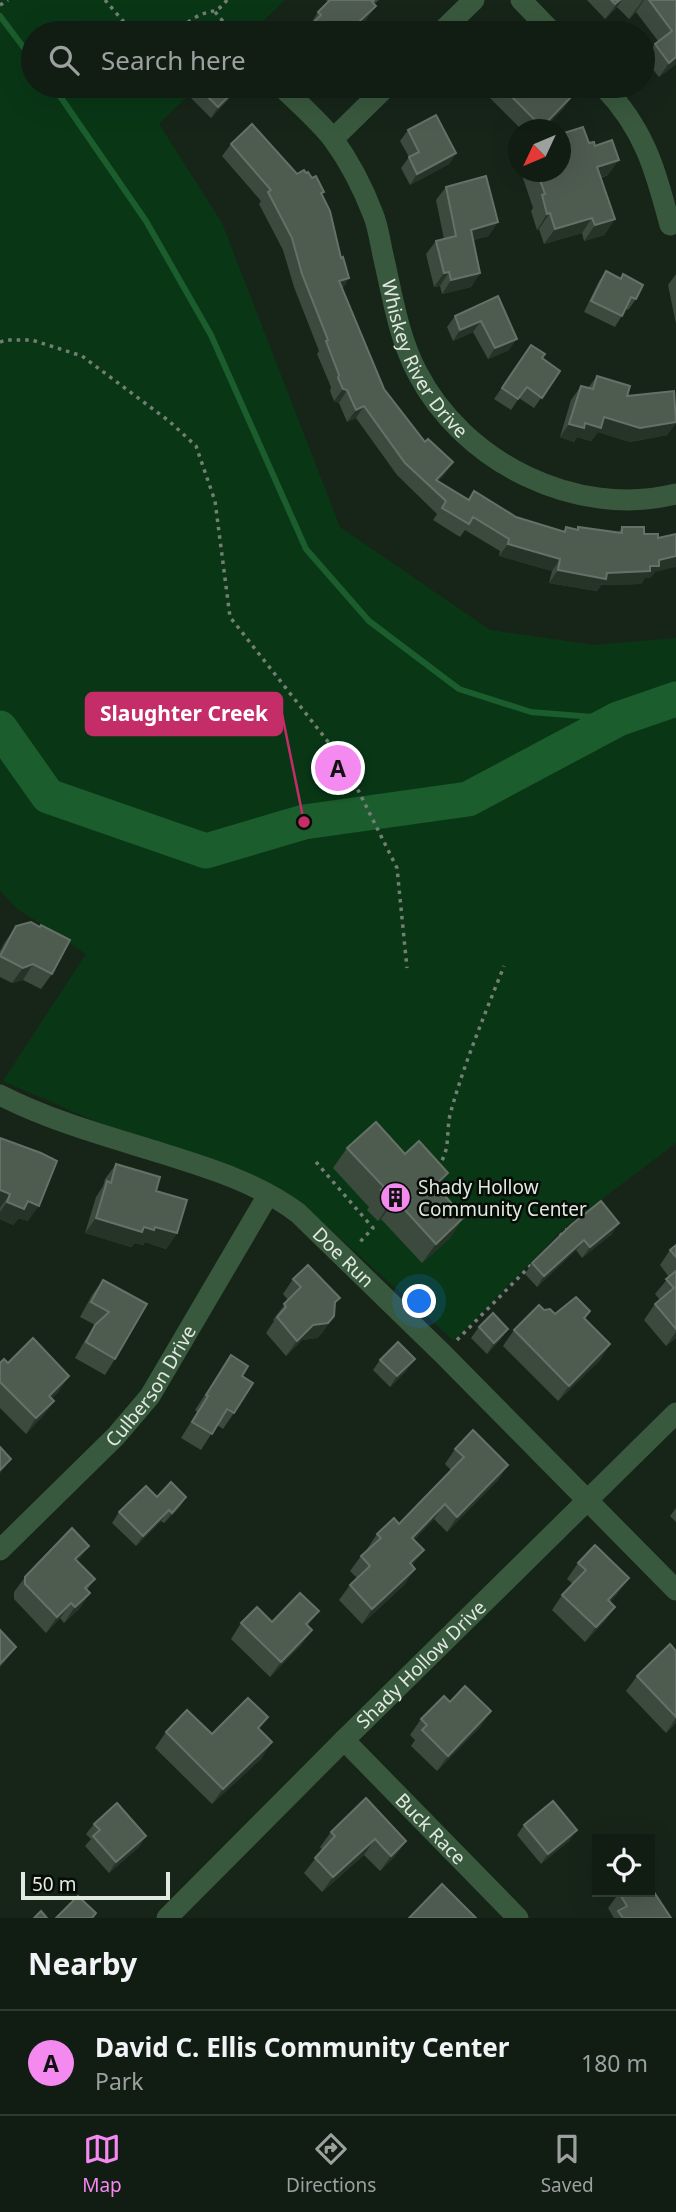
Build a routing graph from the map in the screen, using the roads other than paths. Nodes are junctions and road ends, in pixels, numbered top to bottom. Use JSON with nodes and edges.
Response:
{"nodes":[{"id":1,"x":474,"y":0,"type":"edge"},
{"id":2,"x":521,"y":0,"type":"edge"},
{"id":3,"x":452,"y":21,"type":"edge"},
{"id":4,"x":541,"y":21,"type":"edge"},
{"id":5,"x":293,"y":98,"type":"edge"},
{"id":6,"x":375,"y":98,"type":"edge"},
{"id":7,"x":615,"y":98,"type":"edge"},
{"id":8,"x":333,"y":139,"type":"junction"},
{"id":9,"x":670,"y":225,"type":"dead end"},
{"id":10,"x":676,"y":494,"type":"edge"},
{"id":11,"x":0,"y":1095,"type":"edge"},
{"id":12,"x":268,"y":1195,"type":"junction"},
{"id":13,"x":676,"y":1413,"type":"edge"},
{"id":14,"x":587,"y":1501,"type":"junction"},
{"id":15,"x":0,"y":1550,"type":"edge"},
{"id":16,"x":676,"y":1590,"type":"edge"},
{"id":17,"x":344,"y":1740,"type":"junction"},
{"id":18,"x":167,"y":1918,"type":"edge"},
{"id":19,"x":518,"y":1918,"type":"edge"}],
"edges":[{"from":1,"to":3,"type":"street"},
{"from":2,"to":4,"type":"street"},
{"from":5,"to":8,"type":"street","name":"Whiskey River Drive"},
{"from":6,"to":8,"type":"street"},
{"from":7,"to":9,"type":"street"},
{"from":8,"to":10,"type":"street","name":"Whiskey River Drive"},
{"from":11,"to":12,"type":"street","name":"Doe Run"},
{"from":12,"to":14,"type":"street","name":"Doe Run"},
{"from":12,"to":15,"type":"street","name":"Culberson Drive"},
{"from":13,"to":14,"type":"street","name":"Shady Hollow Drive"},
{"from":14,"to":16,"type":"street","name":"Doe Run"},
{"from":14,"to":17,"type":"street","name":"Shady Hollow Drive"},
{"from":17,"to":18,"type":"street","name":"Shady Hollow Drive"},
{"from":17,"to":19,"type":"street","name":"Buck Race"}]}
